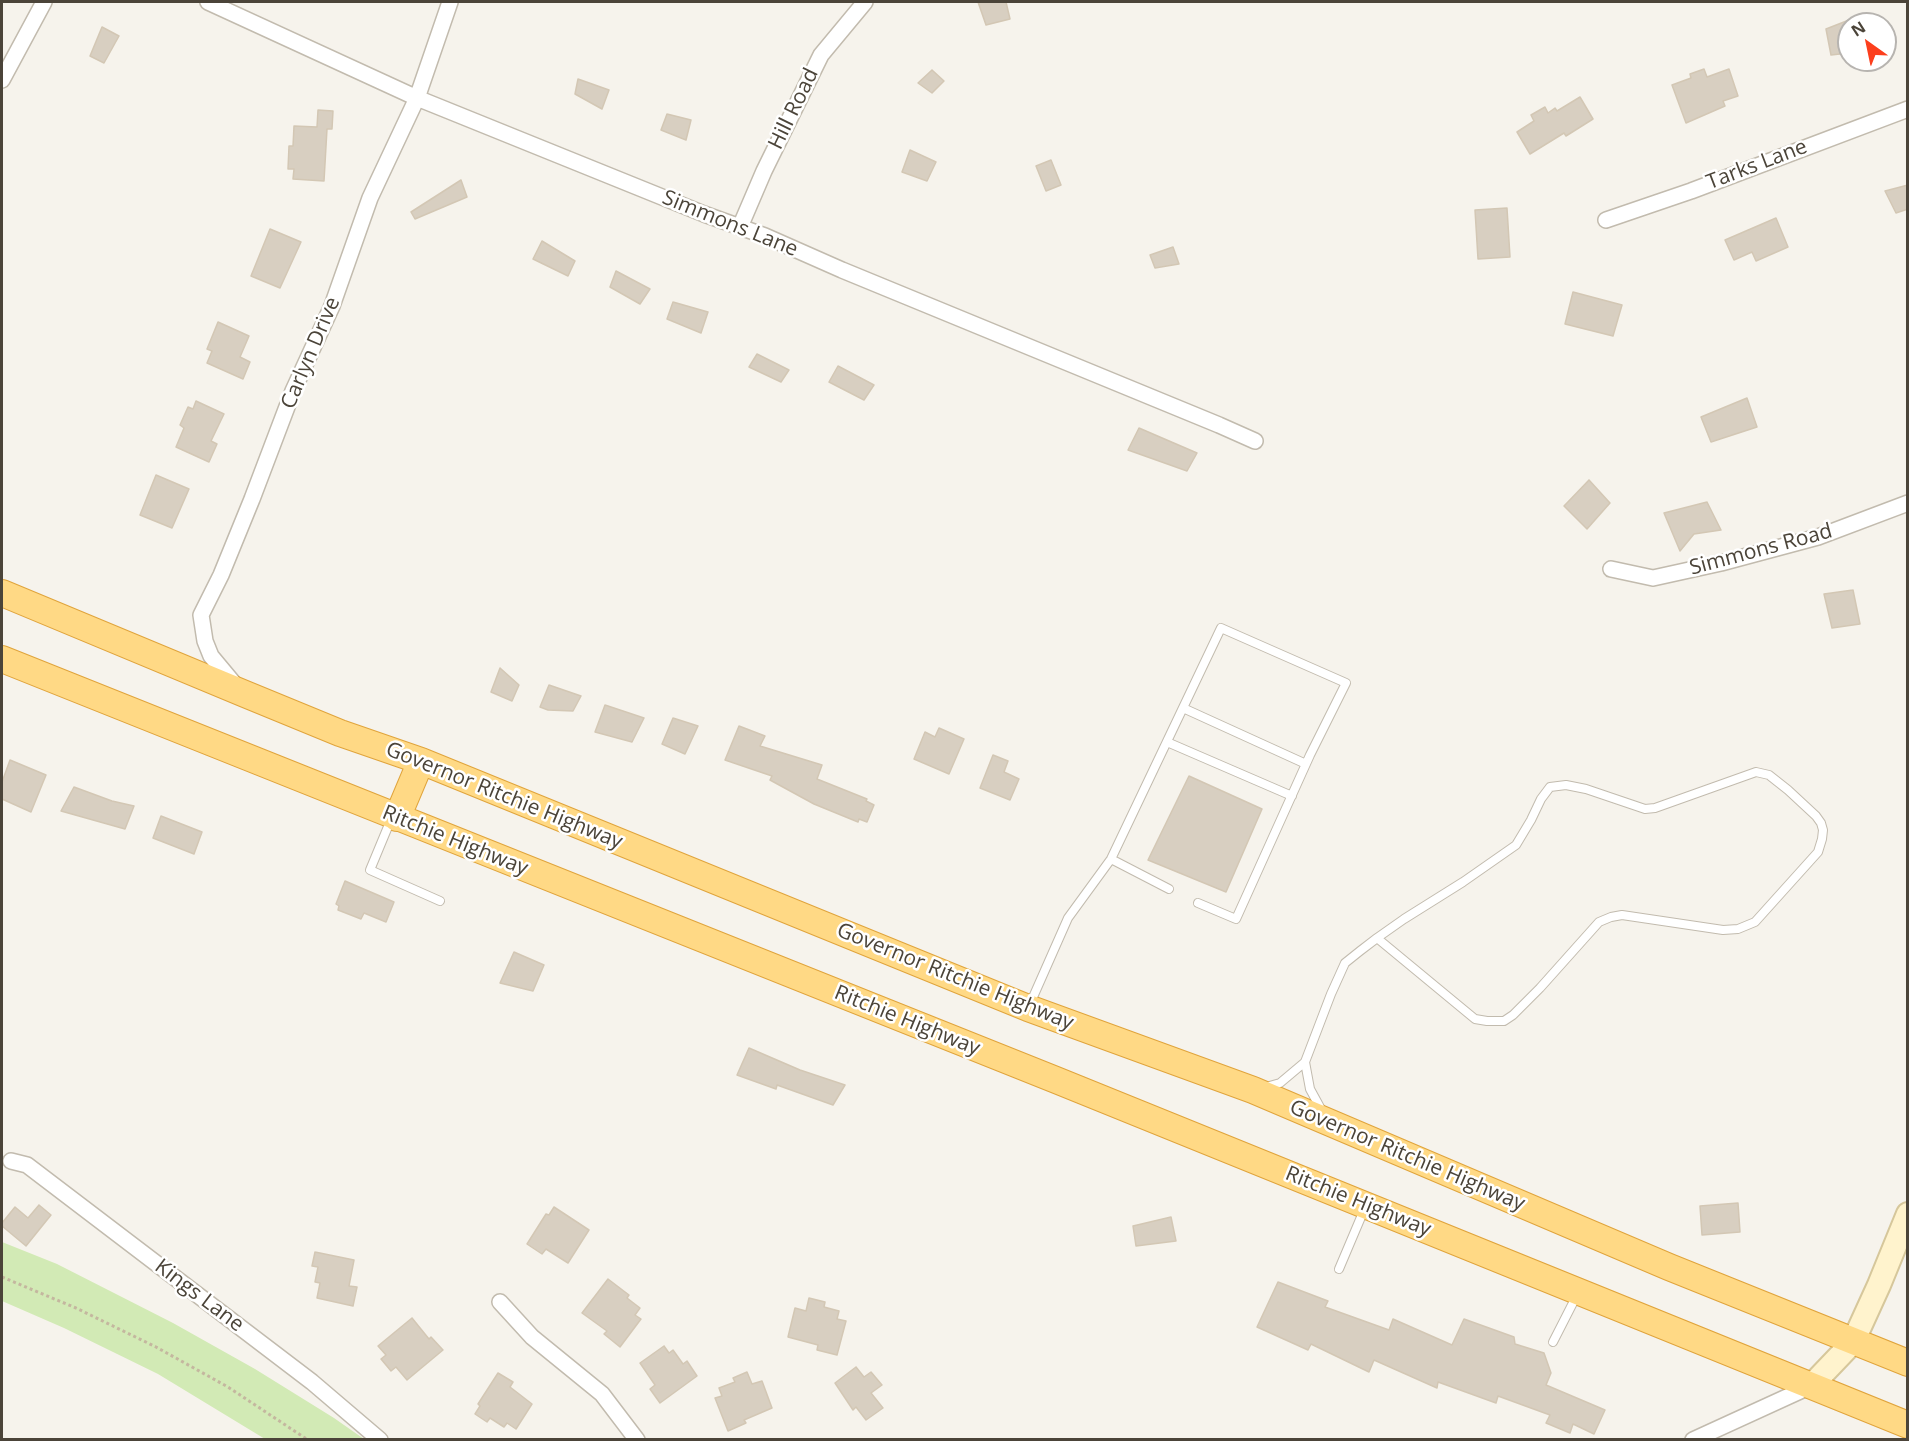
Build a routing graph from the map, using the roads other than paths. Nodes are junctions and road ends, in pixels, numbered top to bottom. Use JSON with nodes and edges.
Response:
{"nodes":[{"id":1,"x":44,"y":2,"type":"edge"},
{"id":2,"x":207,"y":2,"type":"edge"},
{"id":3,"x":450,"y":2,"type":"edge"},
{"id":4,"x":865,"y":2,"type":"edge"},
{"id":5,"x":2,"y":80,"type":"edge"},
{"id":6,"x":417,"y":98,"type":"junction"},
{"id":7,"x":1908,"y":109,"type":"edge"},
{"id":8,"x":1606,"y":220,"type":"dead end"},
{"id":9,"x":740,"y":227,"type":"junction"},
{"id":10,"x":1255,"y":441,"type":"dead end"},
{"id":11,"x":1908,"y":503,"type":"edge"},
{"id":12,"x":1611,"y":569,"type":"dead end"},
{"id":13,"x":2,"y":593,"type":"edge"},
{"id":14,"x":2,"y":659,"type":"edge"},
{"id":15,"x":245,"y":694,"type":"junction"},
{"id":16,"x":1183,"y":708,"type":"junction"},
{"id":17,"x":1167,"y":741,"type":"junction"},
{"id":18,"x":421,"y":761,"type":"junction"},
{"id":19,"x":1306,"y":764,"type":"junction"},
{"id":20,"x":1292,"y":796,"type":"junction"},
{"id":21,"x":395,"y":817,"type":"junction"},
{"id":22,"x":1111,"y":860,"type":"junction"},
{"id":23,"x":1169,"y":889,"type":"dead end"},
{"id":24,"x":440,"y":901,"type":"dead end"},
{"id":25,"x":1198,"y":903,"type":"dead end"},
{"id":26,"x":1377,"y":938,"type":"junction"},
{"id":27,"x":1028,"y":1008,"type":"junction"},
{"id":28,"x":1305,"y":1062,"type":"junction"},
{"id":29,"x":1253,"y":1090,"type":"junction"},
{"id":30,"x":1328,"y":1123,"type":"junction"},
{"id":31,"x":11,"y":1161,"type":"dead end"},
{"id":32,"x":1366,"y":1206,"type":"junction"},
{"id":33,"x":1908,"y":1214,"type":"edge"},
{"id":34,"x":1339,"y":1269,"type":"dead end"},
{"id":35,"x":1579,"y":1292,"type":"junction"},
{"id":36,"x":500,"y":1302,"type":"dead end"},
{"id":37,"x":1553,"y":1342,"type":"dead end"},
{"id":38,"x":1853,"y":1342,"type":"junction"},
{"id":39,"x":1908,"y":1363,"type":"edge"},
{"id":40,"x":1811,"y":1386,"type":"junction"},
{"id":41,"x":1908,"y":1425,"type":"edge"},
{"id":42,"x":380,"y":1440,"type":"edge"},
{"id":43,"x":637,"y":1440,"type":"edge"},
{"id":44,"x":1694,"y":1440,"type":"edge"}],
"edges":[{"from":1,"to":5,"type":"street"},
{"from":2,"to":6,"type":"street","name":"Simmons Lane"},
{"from":3,"to":6,"type":"street","name":"Carlyn Drive"},
{"from":4,"to":9,"type":"street","name":"Hill Road"},
{"from":6,"to":9,"type":"street","name":"Simmons Lane"},
{"from":6,"to":15,"type":"street","name":"Carlyn Drive"},
{"from":7,"to":8,"type":"street","name":"Tarks Lane"},
{"from":9,"to":10,"type":"street","name":"Simmons Lane"},
{"from":11,"to":12,"type":"street","name":"Simmons Road"},
{"from":13,"to":15,"type":"highway","name":"Governor Ritchie Highway"},
{"from":14,"to":21,"type":"highway","name":"Ritchie Highway"},
{"from":15,"to":18,"type":"highway","name":"Governor Ritchie Highway"},
{"from":16,"to":17,"type":"lane"},
{"from":16,"to":19,"type":"lane"},
{"from":16,"to":19,"type":"lane"},
{"from":17,"to":20,"type":"lane"},
{"from":17,"to":22,"type":"lane"},
{"from":18,"to":21,"type":"highway"},
{"from":18,"to":27,"type":"highway","name":"Governor Ritchie Highway"},
{"from":19,"to":20,"type":"lane"},
{"from":20,"to":25,"type":"lane"},
{"from":21,"to":24,"type":"lane"},
{"from":21,"to":32,"type":"highway","name":"Ritchie Highway"},
{"from":22,"to":23,"type":"lane"},
{"from":22,"to":27,"type":"lane"},
{"from":26,"to":26,"type":"lane"},
{"from":26,"to":28,"type":"lane"},
{"from":27,"to":29,"type":"highway","name":"Governor Ritchie Highway"},
{"from":28,"to":29,"type":"lane"},
{"from":28,"to":30,"type":"lane"},
{"from":29,"to":30,"type":"highway","name":"Governor Ritchie Highway"},
{"from":30,"to":38,"type":"highway","name":"Governor Ritchie Highway"},
{"from":31,"to":42,"type":"street","name":"Kings Lane"},
{"from":32,"to":34,"type":"lane"},
{"from":32,"to":35,"type":"highway","name":"Ritchie Highway"},
{"from":33,"to":38,"type":"main road"},
{"from":35,"to":37,"type":"lane"},
{"from":35,"to":40,"type":"highway","name":"Ritchie Highway"},
{"from":36,"to":43,"type":"street"},
{"from":38,"to":39,"type":"highway","name":"Governor Ritchie Highway"},
{"from":38,"to":40,"type":"main road"},
{"from":40,"to":41,"type":"highway"},
{"from":40,"to":44,"type":"street"}]}
